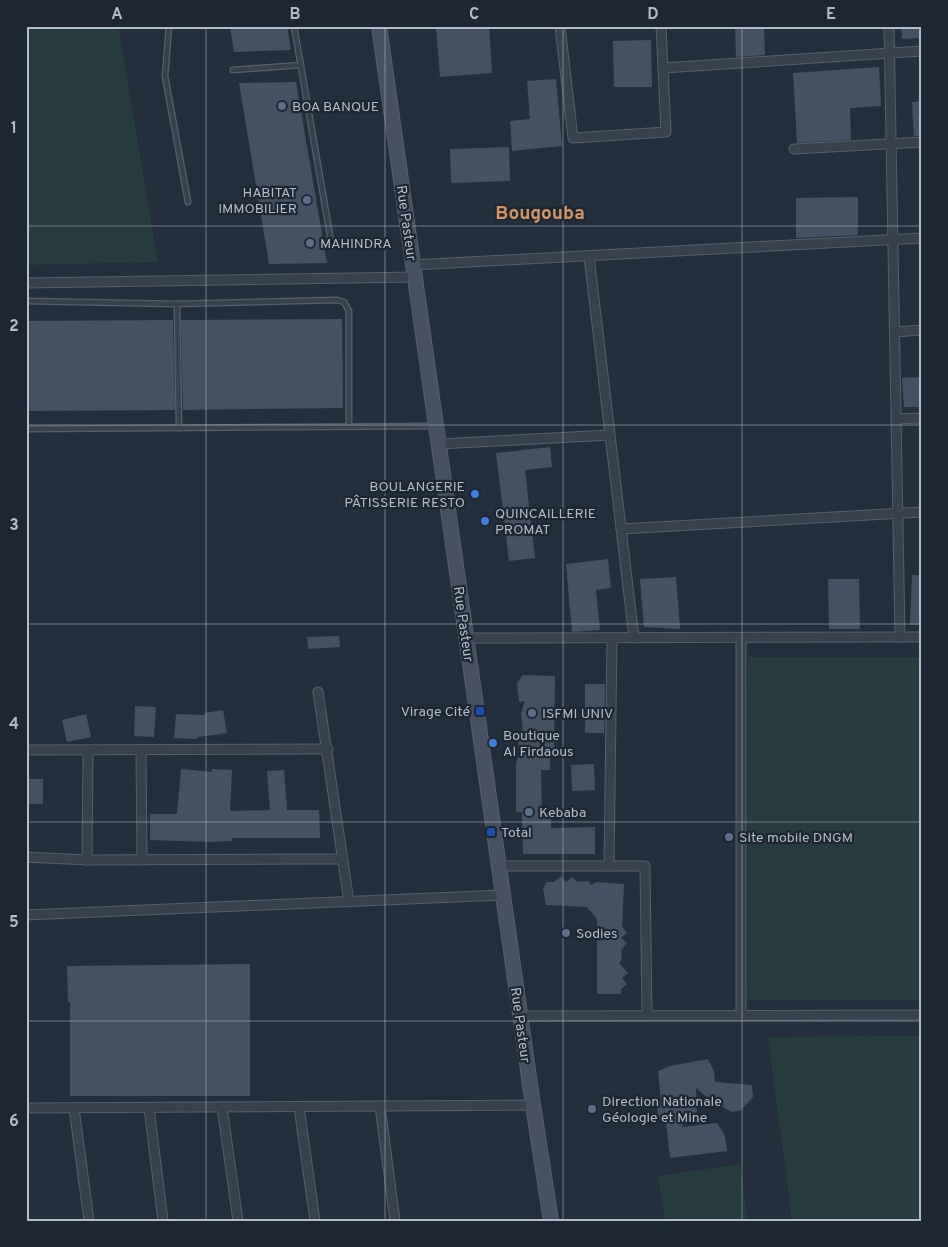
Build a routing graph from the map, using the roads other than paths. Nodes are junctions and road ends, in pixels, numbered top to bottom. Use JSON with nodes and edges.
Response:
{"nodes":[{"id":1,"x":169,"y":26,"type":"edge"},
{"id":2,"x":294,"y":26,"type":"edge"},
{"id":3,"x":379,"y":26,"type":"edge"},
{"id":4,"x":560,"y":26,"type":"edge"},
{"id":5,"x":661,"y":26,"type":"edge"},
{"id":6,"x":889,"y":26,"type":"edge"},
{"id":7,"x":922,"y":50,"type":"edge"},
{"id":8,"x":890,"y":53,"type":"junction"},
{"id":9,"x":300,"y":65,"type":"junction"},
{"id":10,"x":663,"y":68,"type":"junction"},
{"id":11,"x":233,"y":70,"type":"dead end"},
{"id":12,"x":922,"y":142,"type":"edge"},
{"id":13,"x":891,"y":143,"type":"junction"},
{"id":14,"x":794,"y":149,"type":"dead end"},
{"id":15,"x":188,"y":202,"type":"dead end"},
{"id":16,"x":922,"y":238,"type":"edge"},
{"id":17,"x":893,"y":239,"type":"junction"},
{"id":18,"x":332,"y":247,"type":"dead end"},
{"id":19,"x":589,"y":256,"type":"junction"},
{"id":20,"x":414,"y":271,"type":"junction"},
{"id":21,"x":26,"y":283,"type":"edge"},
{"id":22,"x":26,"y":301,"type":"edge"},
{"id":23,"x":177,"y":304,"type":"junction"},
{"id":24,"x":922,"y":330,"type":"edge"},
{"id":25,"x":895,"y":332,"type":"junction"},
{"id":26,"x":922,"y":418,"type":"edge"},
{"id":27,"x":896,"y":419,"type":"junction"},
{"id":28,"x":349,"y":426,"type":"junction"},
{"id":29,"x":436,"y":426,"type":"junction"},
{"id":30,"x":179,"y":428,"type":"junction"},
{"id":31,"x":26,"y":429,"type":"edge"},
{"id":32,"x":610,"y":435,"type":"junction"},
{"id":33,"x":439,"y":444,"type":"junction"},
{"id":34,"x":922,"y":512,"type":"edge"},
{"id":35,"x":898,"y":514,"type":"junction"},
{"id":36,"x":621,"y":529,"type":"junction"},
{"id":37,"x":900,"y":637,"type":"junction"},
{"id":38,"x":922,"y":637,"type":"edge"},
{"id":39,"x":466,"y":638,"type":"junction"},
{"id":40,"x":612,"y":638,"type":"junction"},
{"id":41,"x":634,"y":638,"type":"junction"},
{"id":42,"x":741,"y":638,"type":"junction"},
{"id":43,"x":318,"y":692,"type":"dead end"},
{"id":44,"x":328,"y":749,"type":"junction"},
{"id":45,"x":26,"y":750,"type":"edge"},
{"id":46,"x":88,"y":750,"type":"junction"},
{"id":47,"x":141,"y":750,"type":"junction"},
{"id":48,"x":26,"y":858,"type":"edge"},
{"id":49,"x":342,"y":859,"type":"junction"},
{"id":50,"x":87,"y":860,"type":"junction"},
{"id":51,"x":142,"y":860,"type":"junction"},
{"id":52,"x":498,"y":866,"type":"junction"},
{"id":53,"x":609,"y":866,"type":"junction"},
{"id":54,"x":503,"y":894,"type":"junction"},
{"id":55,"x":349,"y":902,"type":"junction"},
{"id":56,"x":26,"y":915,"type":"edge"},
{"id":57,"x":741,"y":1015,"type":"junction"},
{"id":58,"x":922,"y":1015,"type":"edge"},
{"id":59,"x":520,"y":1016,"type":"junction"},
{"id":60,"x":646,"y":1016,"type":"junction"},
{"id":61,"x":380,"y":1106,"type":"junction"},
{"id":62,"x":533,"y":1106,"type":"junction"},
{"id":63,"x":222,"y":1107,"type":"junction"},
{"id":64,"x":299,"y":1107,"type":"junction"},
{"id":65,"x":26,"y":1108,"type":"edge"},
{"id":66,"x":74,"y":1108,"type":"junction"},
{"id":67,"x":149,"y":1108,"type":"junction"},
{"id":68,"x":89,"y":1221,"type":"edge"},
{"id":69,"x":163,"y":1221,"type":"edge"},
{"id":70,"x":238,"y":1221,"type":"edge"},
{"id":71,"x":315,"y":1221,"type":"edge"},
{"id":72,"x":395,"y":1221,"type":"edge"},
{"id":73,"x":551,"y":1221,"type":"edge"}],
"edges":[{"from":1,"to":15,"type":"lane"},
{"from":2,"to":9,"type":"lane"},
{"from":3,"to":20,"type":"main road","name":"Rue Pasteur"},
{"from":4,"to":10,"type":"street"},
{"from":5,"to":10,"type":"street"},
{"from":6,"to":8,"type":"street"},
{"from":7,"to":8,"type":"street"},
{"from":8,"to":10,"type":"street"},
{"from":8,"to":13,"type":"street"},
{"from":9,"to":11,"type":"lane"},
{"from":9,"to":18,"type":"lane"},
{"from":12,"to":13,"type":"street"},
{"from":13,"to":14,"type":"street"},
{"from":13,"to":17,"type":"street"},
{"from":16,"to":17,"type":"street"},
{"from":17,"to":19,"type":"street"},
{"from":17,"to":25,"type":"street"},
{"from":19,"to":20,"type":"street"},
{"from":19,"to":32,"type":"street"},
{"from":20,"to":21,"type":"street"},
{"from":20,"to":29,"type":"main road","name":"Rue Pasteur"},
{"from":22,"to":23,"type":"lane"},
{"from":23,"to":28,"type":"lane"},
{"from":23,"to":30,"type":"lane"},
{"from":24,"to":25,"type":"street"},
{"from":25,"to":27,"type":"street"},
{"from":26,"to":27,"type":"street"},
{"from":27,"to":35,"type":"street"},
{"from":28,"to":29,"type":"lane"},
{"from":28,"to":30,"type":"lane"},
{"from":29,"to":33,"type":"main road","name":"Rue Pasteur"},
{"from":30,"to":31,"type":"lane"},
{"from":32,"to":33,"type":"street"},
{"from":32,"to":36,"type":"street"},
{"from":33,"to":39,"type":"main road","name":"Rue Pasteur"},
{"from":34,"to":35,"type":"street"},
{"from":35,"to":36,"type":"street"},
{"from":35,"to":37,"type":"street"},
{"from":36,"to":41,"type":"street"},
{"from":37,"to":38,"type":"street"},
{"from":37,"to":42,"type":"street"},
{"from":39,"to":40,"type":"street"},
{"from":39,"to":52,"type":"main road","name":"Rue Pasteur"},
{"from":40,"to":41,"type":"street"},
{"from":40,"to":53,"type":"street"},
{"from":41,"to":42,"type":"street"},
{"from":42,"to":57,"type":"street"},
{"from":43,"to":44,"type":"street"},
{"from":44,"to":47,"type":"street"},
{"from":44,"to":49,"type":"street"},
{"from":45,"to":46,"type":"street"},
{"from":46,"to":47,"type":"street"},
{"from":46,"to":50,"type":"street"},
{"from":47,"to":51,"type":"street"},
{"from":48,"to":50,"type":"street"},
{"from":49,"to":51,"type":"street"},
{"from":49,"to":55,"type":"street"},
{"from":50,"to":51,"type":"street"},
{"from":52,"to":53,"type":"street"},
{"from":52,"to":54,"type":"main road","name":"Rue Pasteur"},
{"from":53,"to":60,"type":"street"},
{"from":54,"to":55,"type":"street"},
{"from":54,"to":59,"type":"main road","name":"Rue Pasteur"},
{"from":55,"to":56,"type":"street"},
{"from":57,"to":58,"type":"street"},
{"from":57,"to":60,"type":"street"},
{"from":59,"to":60,"type":"street"},
{"from":59,"to":62,"type":"main road","name":"Rue Pasteur"},
{"from":61,"to":62,"type":"street"},
{"from":61,"to":64,"type":"street"},
{"from":61,"to":72,"type":"street"},
{"from":62,"to":73,"type":"main road","name":"Rue Pasteur"},
{"from":63,"to":64,"type":"street"},
{"from":63,"to":67,"type":"street"},
{"from":63,"to":70,"type":"street"},
{"from":64,"to":71,"type":"street"},
{"from":65,"to":66,"type":"street"},
{"from":66,"to":67,"type":"street"},
{"from":66,"to":68,"type":"street"},
{"from":67,"to":69,"type":"street"}]}
